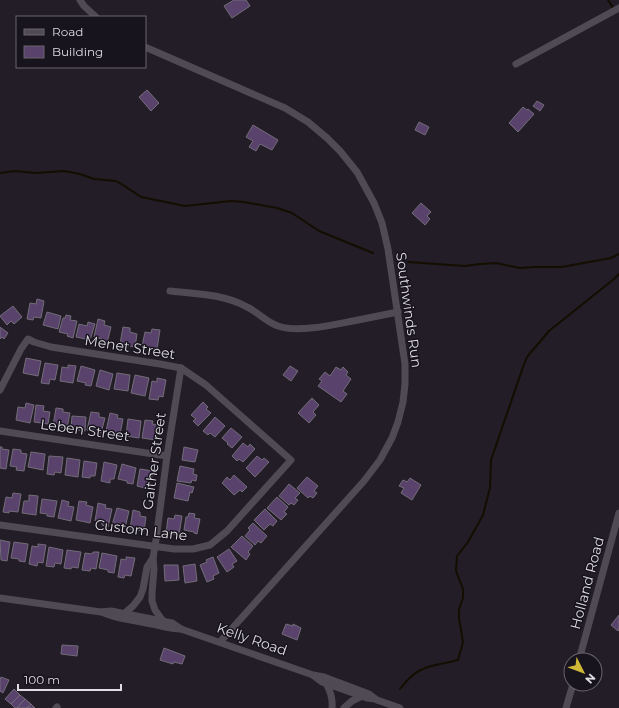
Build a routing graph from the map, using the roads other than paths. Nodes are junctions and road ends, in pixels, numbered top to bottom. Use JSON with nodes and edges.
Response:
{"nodes":[{"id":1,"x":80,"y":0,"type":"edge"},
{"id":2,"x":619,"y":8,"type":"edge"},
{"id":3,"x":95,"y":16,"type":"edge"},
{"id":4,"x":146,"y":47,"type":"edge"},
{"id":5,"x":516,"y":64,"type":"dead end"},
{"id":6,"x":170,"y":291,"type":"dead end"},
{"id":7,"x":398,"y":312,"type":"junction"},
{"id":8,"x":181,"y":368,"type":"junction"},
{"id":9,"x":0,"y":390,"type":"edge"},
{"id":10,"x":0,"y":431,"type":"edge"},
{"id":11,"x":167,"y":456,"type":"junction"},
{"id":12,"x":291,"y":460,"type":"joint"},
{"id":13,"x":619,"y":513,"type":"edge"},
{"id":14,"x":0,"y":524,"type":"edge"},
{"id":15,"x":155,"y":546,"type":"junction"},
{"id":16,"x":153,"y":558,"type":"junction"},
{"id":17,"x":0,"y":598,"type":"edge"},
{"id":18,"x":101,"y":612,"type":"junction"},
{"id":19,"x":125,"y":613,"type":"junction"},
{"id":20,"x":163,"y":621,"type":"junction"},
{"id":21,"x":181,"y":628,"type":"junction"},
{"id":22,"x":220,"y":642,"type":"junction"},
{"id":23,"x":581,"y":652,"type":"edge"},
{"id":24,"x":313,"y":676,"type":"junction"},
{"id":25,"x":326,"y":683,"type":"junction"},
{"id":26,"x":571,"y":692,"type":"edge"},
{"id":27,"x":362,"y":696,"type":"junction"},
{"id":28,"x":377,"y":700,"type":"junction"},
{"id":29,"x":332,"y":708,"type":"edge"},
{"id":30,"x":344,"y":708,"type":"edge"},
{"id":31,"x":400,"y":708,"type":"edge"},
{"id":32,"x":566,"y":708,"type":"edge"}],
"edges":[{"from":1,"to":3,"type":"street"},
{"from":2,"to":5,"type":"street"},
{"from":4,"to":7,"type":"street","name":"Southwinds Run"},
{"from":6,"to":7,"type":"street"},
{"from":7,"to":22,"type":"street","name":"Southwinds Run"},
{"from":8,"to":9,"type":"street","name":"Menet Street"},
{"from":8,"to":11,"type":"street","name":"Gaither Street"},
{"from":8,"to":12,"type":"street","name":"Menet Street"},
{"from":10,"to":11,"type":"street","name":"Leben Street"},
{"from":11,"to":15,"type":"street","name":"Gaither Street"},
{"from":12,"to":15,"type":"street","name":"Custom Lane"},
{"from":13,"to":23,"type":"street","name":"Holland Road"},
{"from":14,"to":15,"type":"street","name":"Custom Lane"},
{"from":15,"to":16,"type":"street","name":"Gaither Street"},
{"from":16,"to":19,"type":"street","name":"Gaither Street"},
{"from":16,"to":20,"type":"street","name":"Gaither Street"},
{"from":17,"to":18,"type":"street","name":"Kelly Road"},
{"from":18,"to":19,"type":"street","name":"Kelly Road"},
{"from":18,"to":21,"type":"street","name":"Kelly Road"},
{"from":19,"to":20,"type":"street","name":"Kelly Road"},
{"from":20,"to":21,"type":"street","name":"Kelly Road"},
{"from":21,"to":22,"type":"street","name":"Kelly Road"},
{"from":22,"to":24,"type":"street","name":"Kelly Road"},
{"from":24,"to":25,"type":"street","name":"Kelly Road"},
{"from":24,"to":28,"type":"street","name":"Kelly Road"},
{"from":25,"to":27,"type":"street","name":"Kelly Road"},
{"from":25,"to":29,"type":"street"},
{"from":26,"to":32,"type":"street"},
{"from":27,"to":28,"type":"street","name":"Kelly Road"},
{"from":27,"to":30,"type":"street"},
{"from":28,"to":31,"type":"street","name":"Kelly Road"}]}
